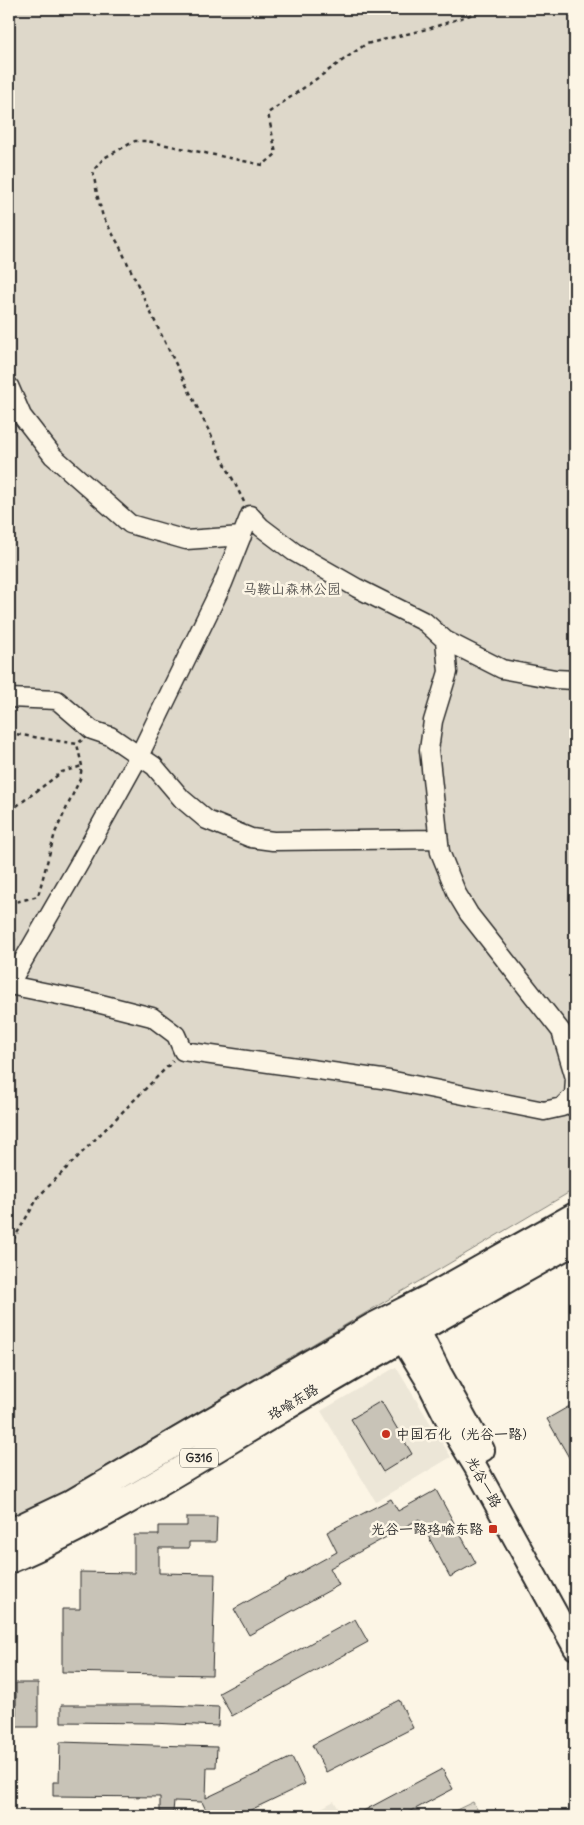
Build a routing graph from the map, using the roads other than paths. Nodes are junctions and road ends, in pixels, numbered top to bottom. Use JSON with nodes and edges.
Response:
{"nodes":[{"id":1,"x":9,"y":386,"type":"edge"},
{"id":2,"x":242,"y":536,"type":"junction"},
{"id":3,"x":445,"y":640,"type":"junction"},
{"id":4,"x":575,"y":680,"type":"edge"},
{"id":5,"x":9,"y":698,"type":"edge"},
{"id":6,"x":139,"y":756,"type":"junction"},
{"id":7,"x":438,"y":839,"type":"junction"},
{"id":8,"x":9,"y":985,"type":"edge"},
{"id":9,"x":575,"y":1216,"type":"edge"},
{"id":10,"x":575,"y":1241,"type":"edge"},
{"id":11,"x":404,"y":1324,"type":"junction"},
{"id":12,"x":9,"y":1533,"type":"edge"},
{"id":13,"x":9,"y":1560,"type":"edge"},
{"id":14,"x":575,"y":1617,"type":"edge"},
{"id":15,"x":575,"y":1648,"type":"edge"}],
"edges":[{"from":1,"to":2,"type":"street"},
{"from":2,"to":3,"type":"street"},
{"from":2,"to":6,"type":"street"},
{"from":3,"to":4,"type":"street"},
{"from":3,"to":7,"type":"street"},
{"from":5,"to":6,"type":"street"},
{"from":6,"to":7,"type":"street"},
{"from":6,"to":8,"type":"street"},
{"from":7,"to":8,"type":"street"},
{"from":9,"to":11,"type":"highway","name":"珞喻东路","number":"G316"},
{"from":10,"to":11,"type":"highway","name":"珞喻东路","number":"G316"},
{"from":11,"to":12,"type":"highway","name":"珞喻东路","number":"G316"},
{"from":11,"to":13,"type":"highway","name":"珞喻东路","number":"G316"},
{"from":11,"to":14,"type":"main road","name":"光谷一路"},
{"from":11,"to":15,"type":"main road","name":"光谷一路"}]}
